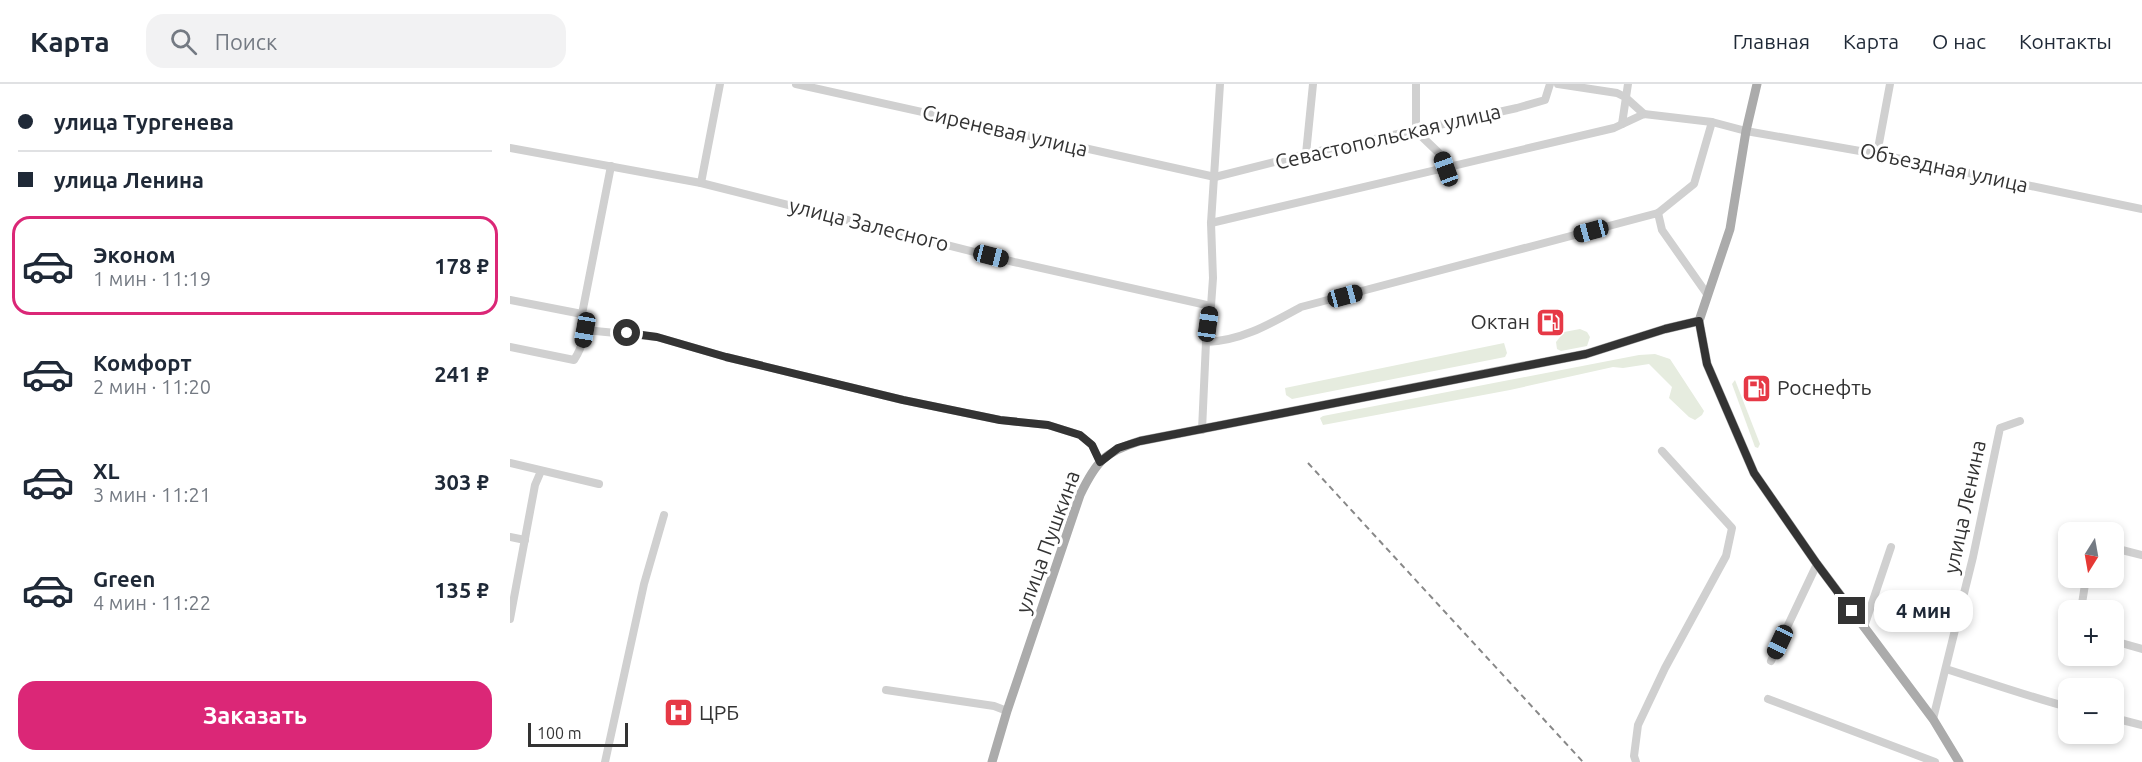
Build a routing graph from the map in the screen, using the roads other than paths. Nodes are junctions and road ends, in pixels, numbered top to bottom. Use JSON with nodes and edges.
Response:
{"nodes":[{"id":1,"x":720,"y":84,"type":"edge"},
{"id":2,"x":796,"y":84,"type":"edge"},
{"id":3,"x":1220,"y":84,"type":"edge"},
{"id":4,"x":1313,"y":84,"type":"edge"},
{"id":5,"x":1416,"y":84,"type":"edge"},
{"id":6,"x":1550,"y":84,"type":"edge"},
{"id":7,"x":1558,"y":84,"type":"edge"},
{"id":8,"x":1628,"y":84,"type":"edge"},
{"id":9,"x":1757,"y":84,"type":"edge"},
{"id":10,"x":1890,"y":84,"type":"edge"},
{"id":11,"x":1625,"y":97,"type":"junction"},
{"id":12,"x":1644,"y":114,"type":"junction"},
{"id":13,"x":1712,"y":122,"type":"junction"},
{"id":14,"x":1622,"y":124,"type":"junction"},
{"id":15,"x":1416,"y":131,"type":"junction"},
{"id":16,"x":1746,"y":131,"type":"junction"},
{"id":17,"x":510,"y":148,"type":"edge"},
{"id":18,"x":1306,"y":154,"type":"junction"},
{"id":19,"x":1877,"y":154,"type":"junction"},
{"id":20,"x":611,"y":166,"type":"junction"},
{"id":21,"x":1446,"y":169,"type":"junction"},
{"id":22,"x":1215,"y":177,"type":"junction"},
{"id":23,"x":701,"y":183,"type":"junction"},
{"id":24,"x":2142,"y":209,"type":"edge"},
{"id":25,"x":1658,"y":213,"type":"junction"},
{"id":26,"x":1211,"y":224,"type":"junction"},
{"id":27,"x":1707,"y":294,"type":"junction"},
{"id":28,"x":510,"y":300,"type":"edge"},
{"id":29,"x":1211,"y":306,"type":"junction"},
{"id":30,"x":582,"y":314,"type":"junction"},
{"id":31,"x":1699,"y":321,"type":"junction"},
{"id":32,"x":585,"y":330,"type":"junction"},
{"id":33,"x":1206,"y":342,"type":"junction"},
{"id":34,"x":510,"y":347,"type":"edge"},
{"id":35,"x":2020,"y":421,"type":"dead end"},
{"id":36,"x":1202,"y":430,"type":"junction"},
{"id":37,"x":1662,"y":451,"type":"dead end"},
{"id":38,"x":1100,"y":462,"type":"junction"},
{"id":39,"x":510,"y":463,"type":"edge"},
{"id":40,"x":541,"y":471,"type":"junction"},
{"id":41,"x":599,"y":484,"type":"dead end"},
{"id":42,"x":664,"y":515,"type":"dead end"},
{"id":43,"x":510,"y":537,"type":"edge"},
{"id":44,"x":525,"y":540,"type":"junction"},
{"id":45,"x":1891,"y":547,"type":"dead end"},
{"id":46,"x":2124,"y":550,"type":"edge"},
{"id":47,"x":2142,"y":555,"type":"edge"},
{"id":48,"x":1817,"y":564,"type":"junction"},
{"id":49,"x":510,"y":619,"type":"edge"},
{"id":50,"x":1864,"y":627,"type":"junction"},
{"id":51,"x":2124,"y":644,"type":"edge"},
{"id":52,"x":2142,"y":649,"type":"edge"},
{"id":53,"x":1771,"y":661,"type":"dead end"},
{"id":54,"x":1946,"y":669,"type":"junction"},
{"id":55,"x":886,"y":690,"type":"dead end"},
{"id":56,"x":1768,"y":699,"type":"dead end"},
{"id":57,"x":2058,"y":704,"type":"edge"},
{"id":58,"x":1007,"y":711,"type":"junction"},
{"id":59,"x":1933,"y":719,"type":"junction"},
{"id":60,"x":2124,"y":720,"type":"edge"},
{"id":61,"x":2142,"y":725,"type":"edge"},
{"id":62,"x":605,"y":762,"type":"edge"},
{"id":63,"x":992,"y":762,"type":"edge"},
{"id":64,"x":1636,"y":762,"type":"edge"},
{"id":65,"x":1935,"y":762,"type":"edge"},
{"id":66,"x":1959,"y":762,"type":"edge"}],
"edges":[{"from":1,"to":23,"type":"street"},
{"from":2,"to":22,"type":"street","name":"Сиреневая улица"},
{"from":3,"to":22,"type":"street"},
{"from":4,"to":18,"type":"street"},
{"from":5,"to":15,"type":"street"},
{"from":6,"to":15,"type":"street","name":"Севастопольская улица"},
{"from":7,"to":11,"type":"street"},
{"from":8,"to":11,"type":"street"},
{"from":9,"to":16,"type":"main road"},
{"from":10,"to":19,"type":"street"},
{"from":11,"to":12,"type":"street"},
{"from":11,"to":14,"type":"street"},
{"from":12,"to":13,"type":"street"},
{"from":12,"to":14,"type":"street","name":"Севастопольская улица"},
{"from":13,"to":16,"type":"street"},
{"from":13,"to":25,"type":"street"},
{"from":14,"to":21,"type":"street","name":"Севастопольская улица"},
{"from":15,"to":18,"type":"street","name":"Севастопольская улица"},
{"from":15,"to":21,"type":"street"},
{"from":16,"to":19,"type":"street","name":"Объездная улица"},
{"from":16,"to":27,"type":"main road"},
{"from":17,"to":20,"type":"street","name":"улица Залесного"},
{"from":18,"to":22,"type":"street","name":"Севастопольская улица"},
{"from":19,"to":24,"type":"street","name":"Объездная улица"},
{"from":20,"to":23,"type":"street","name":"улица Залесного"},
{"from":20,"to":30,"type":"street"},
{"from":21,"to":26,"type":"street","name":"Севастопольская улица"},
{"from":22,"to":26,"type":"street"},
{"from":23,"to":29,"type":"street","name":"улица Залесного"},
{"from":25,"to":27,"type":"street"},
{"from":25,"to":33,"type":"street"},
{"from":26,"to":29,"type":"street"},
{"from":27,"to":31,"type":"main road"},
{"from":28,"to":30,"type":"street"},
{"from":29,"to":33,"type":"street"},
{"from":30,"to":32,"type":"street"},
{"from":31,"to":36,"type":"main road","name":"улица Пушкина"},
{"from":31,"to":48,"type":"main road"},
{"from":32,"to":34,"type":"street"},
{"from":32,"to":38,"type":"street"},
{"from":33,"to":36,"type":"street"},
{"from":35,"to":54,"type":"street","name":"улица Ленина"},
{"from":36,"to":38,"type":"main road","name":"улица Пушкина"},
{"from":37,"to":64,"type":"street"},
{"from":38,"to":58,"type":"main road","name":"улица Пушкина"},
{"from":39,"to":40,"type":"street"},
{"from":40,"to":41,"type":"street"},
{"from":40,"to":44,"type":"street"},
{"from":42,"to":62,"type":"street"},
{"from":43,"to":44,"type":"street"},
{"from":44,"to":49,"type":"street"},
{"from":45,"to":50,"type":"street"},
{"from":46,"to":47,"type":"street"},
{"from":48,"to":50,"type":"main road"},
{"from":48,"to":53,"type":"street"},
{"from":50,"to":59,"type":"main road"},
{"from":51,"to":52,"type":"street"},
{"from":54,"to":57,"type":"street"},
{"from":54,"to":59,"type":"street","name":"улица Ленина"},
{"from":55,"to":58,"type":"street"},
{"from":56,"to":65,"type":"street"},
{"from":58,"to":63,"type":"main road","name":"улица Пушкина"},
{"from":59,"to":66,"type":"main road"},
{"from":60,"to":61,"type":"street"}]}
